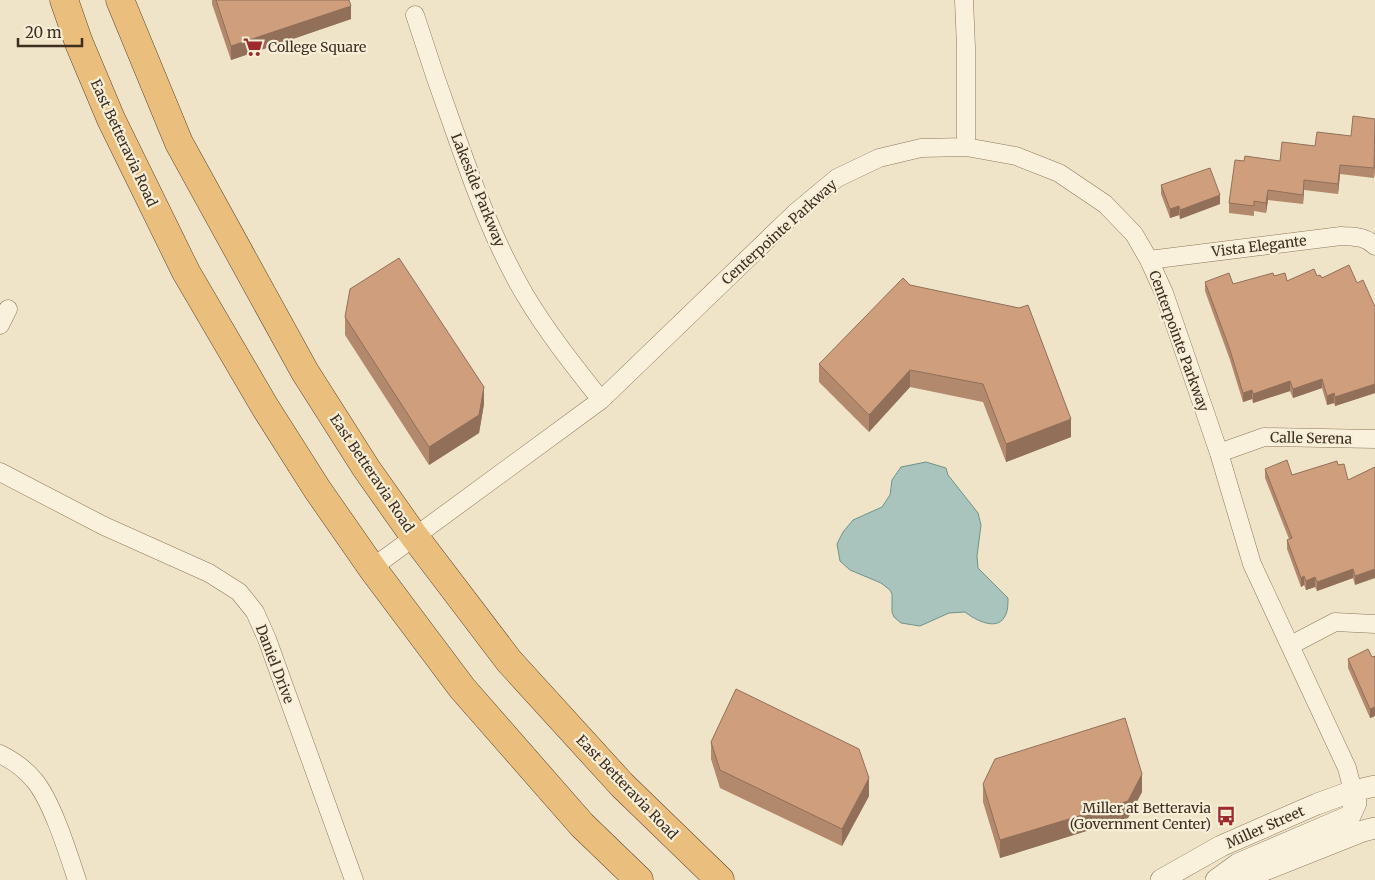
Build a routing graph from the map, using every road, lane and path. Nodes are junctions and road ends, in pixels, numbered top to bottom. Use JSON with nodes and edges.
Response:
{"nodes":[{"id":1,"x":64,"y":0,"type":"edge"},
{"id":2,"x":120,"y":0,"type":"edge"},
{"id":3,"x":964,"y":0,"type":"edge"},
{"id":4,"x":415,"y":15,"type":"dead end"},
{"id":5,"x":966,"y":147,"type":"junction"},
{"id":6,"x":1372,"y":243,"type":"edge"},
{"id":7,"x":1150,"y":260,"type":"junction"},
{"id":8,"x":601,"y":400,"type":"junction"},
{"id":9,"x":1375,"y":439,"type":"edge"},
{"id":10,"x":1219,"y":454,"type":"junction"},
{"id":11,"x":0,"y":472,"type":"edge"},
{"id":12,"x":414,"y":536,"type":"junction"},
{"id":13,"x":372,"y":568,"type":"junction"},
{"id":14,"x":1375,"y":624,"type":"edge"},
{"id":15,"x":1291,"y":645,"type":"junction"},
{"id":16,"x":0,"y":754,"type":"edge"},
{"id":17,"x":1375,"y":786,"type":"edge"},
{"id":18,"x":1353,"y":791,"type":"junction"},
{"id":19,"x":1375,"y":828,"type":"edge"},
{"id":20,"x":77,"y":880,"type":"edge"},
{"id":21,"x":354,"y":880,"type":"edge"},
{"id":22,"x":639,"y":880,"type":"edge"},
{"id":23,"x":720,"y":880,"type":"edge"},
{"id":24,"x":1161,"y":880,"type":"edge"},
{"id":25,"x":1216,"y":880,"type":"edge"},
{"id":26,"x":1244,"y":880,"type":"edge"}],
"edges":[{"from":1,"to":13,"type":"highway","name":"East Betteravia Road"},
{"from":2,"to":12,"type":"highway","name":"East Betteravia Road"},
{"from":3,"to":5,"type":"street"},
{"from":4,"to":8,"type":"street","name":"Lakeside Parkway"},
{"from":5,"to":7,"type":"street","name":"Centerpointe Parkway"},
{"from":5,"to":8,"type":"street","name":"Centerpointe Parkway"},
{"from":6,"to":7,"type":"street","name":"Vista Elegante"},
{"from":7,"to":10,"type":"street","name":"Centerpointe Parkway"},
{"from":8,"to":12,"type":"street","name":"Centerpointe Parkway"},
{"from":9,"to":10,"type":"street","name":"Calle Serena"},
{"from":10,"to":15,"type":"street","name":"Centerpointe Parkway"},
{"from":11,"to":21,"type":"street","name":"Daniel Drive"},
{"from":12,"to":13,"type":"street","name":"Centerpointe Parkway"},
{"from":12,"to":23,"type":"highway","name":"East Betteravia Road"},
{"from":13,"to":22,"type":"highway","name":"East Betteravia Road"},
{"from":14,"to":15,"type":"street"},
{"from":15,"to":18,"type":"street","name":"Centerpointe Parkway"},
{"from":16,"to":20,"type":"street"},
{"from":17,"to":18,"type":"street","name":"Miller Street"},
{"from":18,"to":24,"type":"street","name":"Miller Street"},
{"from":18,"to":25,"type":"street"},
{"from":19,"to":26,"type":"street"}]}
